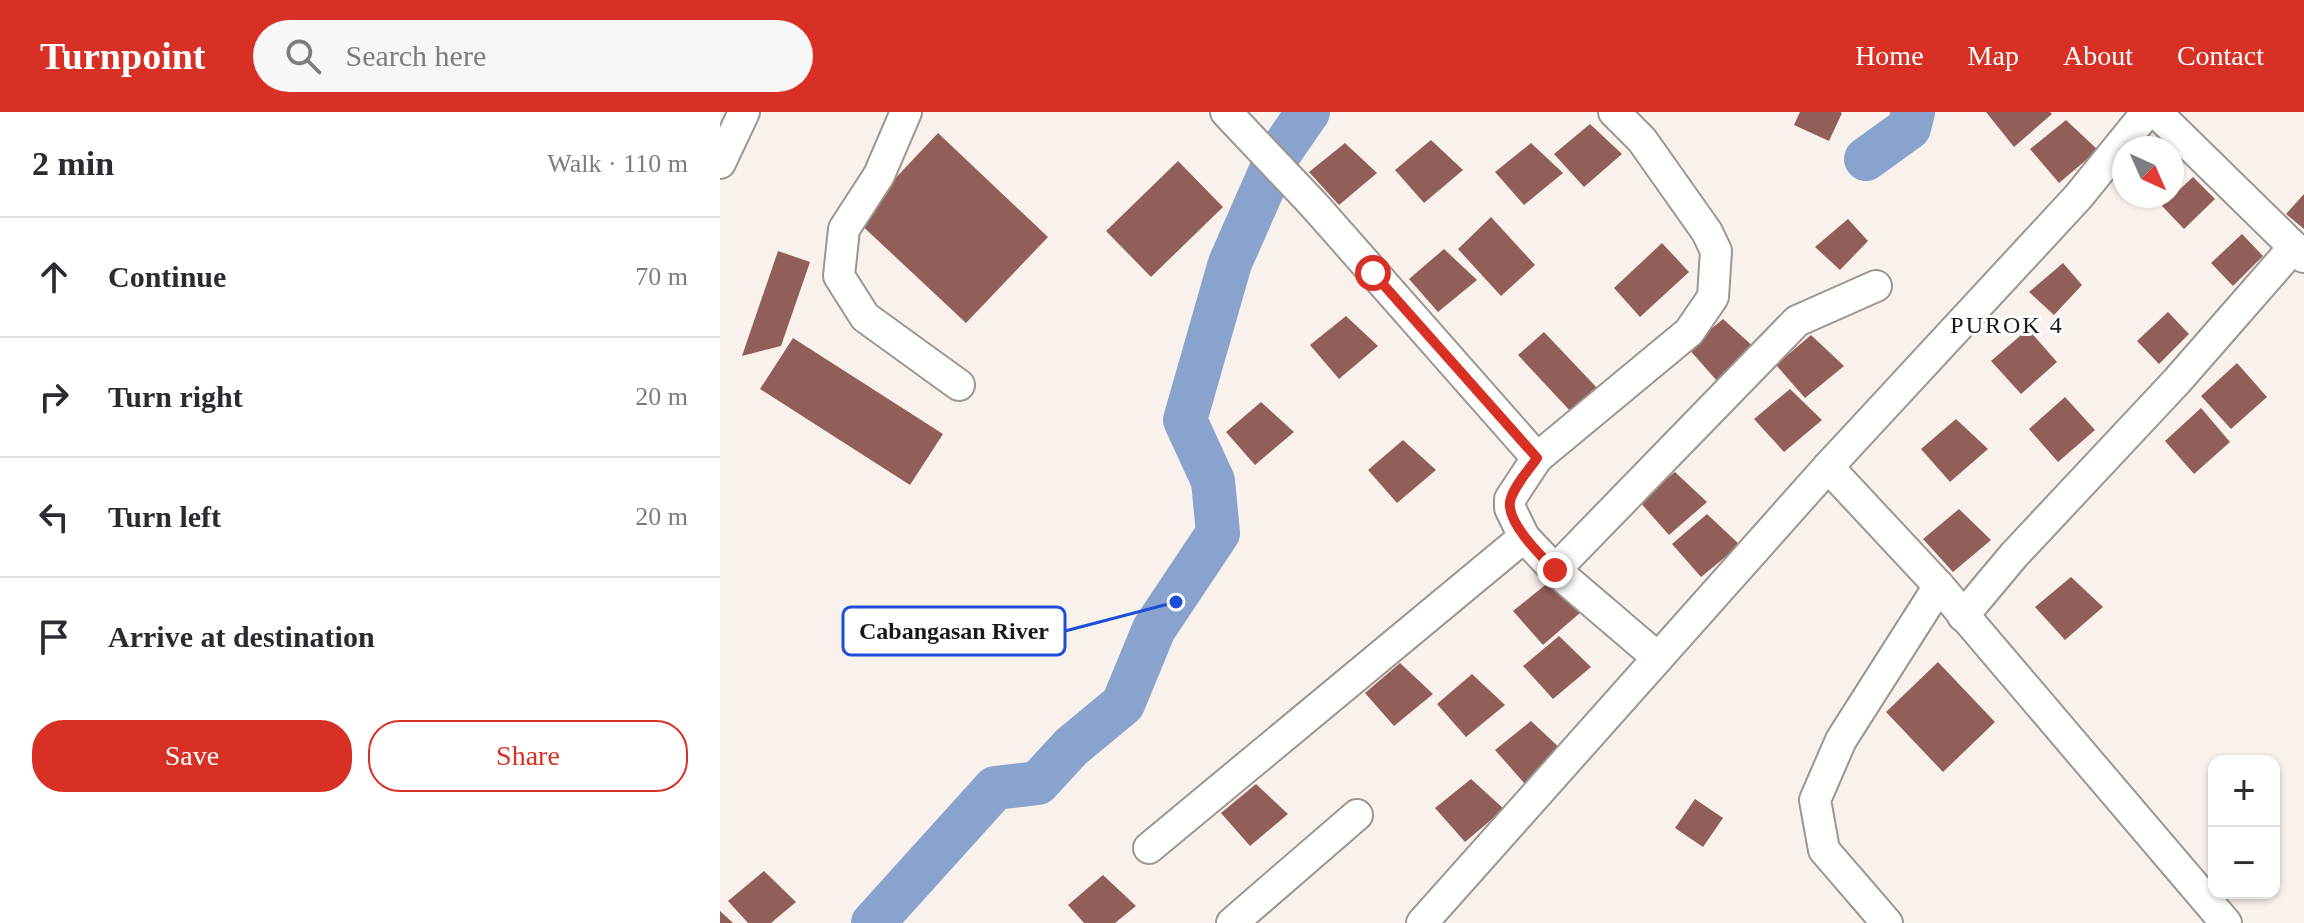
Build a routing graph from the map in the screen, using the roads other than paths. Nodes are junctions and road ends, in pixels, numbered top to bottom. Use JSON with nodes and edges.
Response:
{"nodes":[{"id":1,"x":744,"y":112,"type":"edge"},
{"id":2,"x":906,"y":112,"type":"edge"},
{"id":3,"x":1226,"y":112,"type":"edge"},
{"id":4,"x":1614,"y":112,"type":"edge"},
{"id":5,"x":2147,"y":112,"type":"edge"},
{"id":6,"x":2156,"y":112,"type":"edge"},
{"id":7,"x":720,"y":163,"type":"edge"},
{"id":8,"x":2299,"y":252,"type":"edge"},
{"id":9,"x":1876,"y":286,"type":"dead end"},
{"id":10,"x":959,"y":385,"type":"dead end"},
{"id":11,"x":1537,"y":458,"type":"junction"},
{"id":12,"x":1828,"y":467,"type":"junction"},
{"id":13,"x":1524,"y":537,"type":"junction"},
{"id":14,"x":1555,"y":570,"type":"junction"},
{"id":15,"x":1939,"y":586,"type":"junction"},
{"id":16,"x":1963,"y":616,"type":"junction"},
{"id":17,"x":1658,"y":658,"type":"junction"},
{"id":18,"x":1357,"y":815,"type":"dead end"},
{"id":19,"x":1149,"y":848,"type":"dead end"},
{"id":20,"x":1232,"y":923,"type":"edge"},
{"id":21,"x":1422,"y":923,"type":"edge"},
{"id":22,"x":1887,"y":923,"type":"edge"},
{"id":23,"x":2226,"y":923,"type":"edge"}],
"edges":[{"from":1,"to":7,"type":"street"},
{"from":2,"to":10,"type":"street"},
{"from":3,"to":11,"type":"street"},
{"from":4,"to":11,"type":"street"},
{"from":5,"to":12,"type":"street"},
{"from":6,"to":8,"type":"street"},
{"from":8,"to":16,"type":"street"},
{"from":9,"to":14,"type":"street"},
{"from":11,"to":13,"type":"street"},
{"from":12,"to":15,"type":"street"},
{"from":12,"to":17,"type":"street"},
{"from":13,"to":14,"type":"street"},
{"from":13,"to":19,"type":"street"},
{"from":14,"to":17,"type":"street"},
{"from":15,"to":16,"type":"street"},
{"from":15,"to":22,"type":"street"},
{"from":16,"to":23,"type":"street"},
{"from":17,"to":21,"type":"street"},
{"from":18,"to":20,"type":"street"}]}
